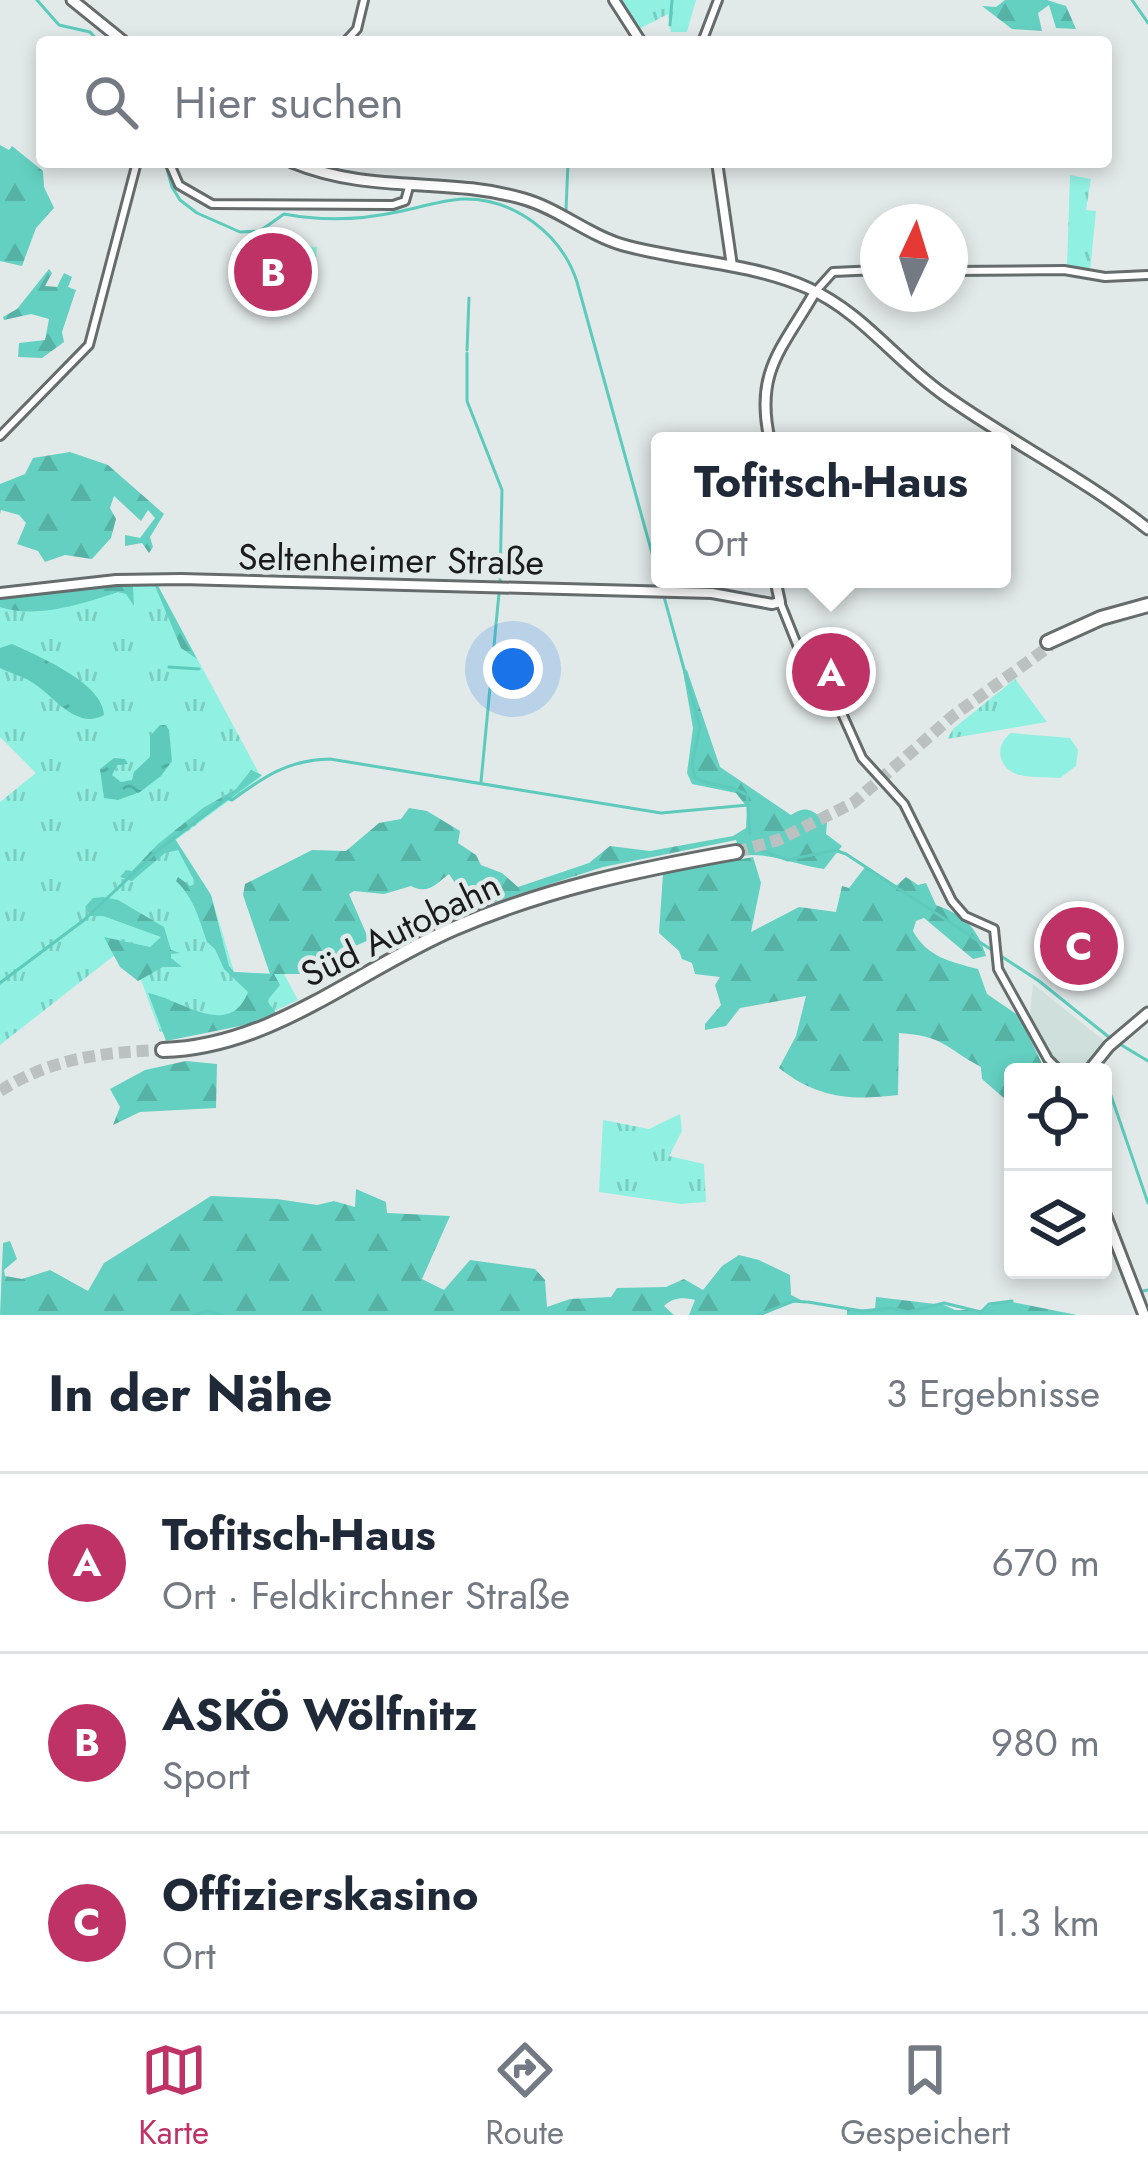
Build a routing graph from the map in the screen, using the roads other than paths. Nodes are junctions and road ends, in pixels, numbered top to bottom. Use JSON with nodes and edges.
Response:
{"nodes":[{"id":1,"x":73,"y":0,"type":"edge"},
{"id":2,"x":364,"y":0,"type":"edge"},
{"id":3,"x":614,"y":0,"type":"edge"},
{"id":4,"x":718,"y":0,"type":"edge"},
{"id":5,"x":117,"y":36,"type":"edge"},
{"id":6,"x":349,"y":36,"type":"edge"},
{"id":7,"x":637,"y":36,"type":"edge"},
{"id":8,"x":704,"y":36,"type":"edge"},
{"id":9,"x":135,"y":168,"type":"edge"},
{"id":10,"x":172,"y":168,"type":"edge"},
{"id":11,"x":310,"y":168,"type":"edge"},
{"id":12,"x":718,"y":168,"type":"edge"},
{"id":13,"x":409,"y":187,"type":"junction"},
{"id":14,"x":732,"y":266,"type":"junction"},
{"id":15,"x":860,"y":271,"type":"edge"},
{"id":16,"x":968,"y":271,"type":"edge"},
{"id":17,"x":1148,"y":275,"type":"edge"},
{"id":18,"x":815,"y":292,"type":"junction"},
{"id":19,"x":768,"y":432,"type":"edge"},
{"id":20,"x":1003,"y":432,"type":"edge"},
{"id":21,"x":0,"y":436,"type":"edge"},
{"id":22,"x":1011,"y":437,"type":"edge"},
{"id":23,"x":1148,"y":530,"type":"edge"},
{"id":24,"x":777,"y":588,"type":"edge"},
{"id":25,"x":0,"y":593,"type":"edge"},
{"id":26,"x":780,"y":602,"type":"junction"},
{"id":27,"x":1148,"y":607,"type":"edge"},
{"id":28,"x":1049,"y":644,"type":"tunnel mouth"},
{"id":29,"x":736,"y":849,"type":"tunnel mouth"},
{"id":30,"x":1148,"y":1013,"type":"edge"},
{"id":31,"x":163,"y":1048,"type":"tunnel mouth"},
{"id":32,"x":1052,"y":1063,"type":"edge"},
{"id":33,"x":1095,"y":1063,"type":"edge"},
{"id":34,"x":1112,"y":1232,"type":"edge"},
{"id":35,"x":1144,"y":1315,"type":"edge"}],
"edges":[{"from":1,"to":5,"type":"main road"},
{"from":2,"to":6,"type":"street"},
{"from":3,"to":7,"type":"main road"},
{"from":4,"to":8,"type":"street"},
{"from":9,"to":21,"type":"street"},
{"from":10,"to":13,"type":"street"},
{"from":11,"to":13,"type":"main road"},
{"from":12,"to":14,"type":"main road"},
{"from":13,"to":14,"type":"main road"},
{"from":14,"to":18,"type":"main road"},
{"from":15,"to":18,"type":"street"},
{"from":16,"to":17,"type":"street"},
{"from":18,"to":19,"type":"main road"},
{"from":18,"to":20,"type":"main road"},
{"from":22,"to":23,"type":"main road"},
{"from":24,"to":26,"type":"main road"},
{"from":25,"to":26,"type":"main road","name":"Seltenheimer Straße"},
{"from":26,"to":32,"type":"street"},
{"from":27,"to":28,"type":"highway"},
{"from":29,"to":31,"type":"highway","name":"Süd Autobahn"},
{"from":30,"to":33,"type":"main road"},
{"from":34,"to":35,"type":"main road"}]}
